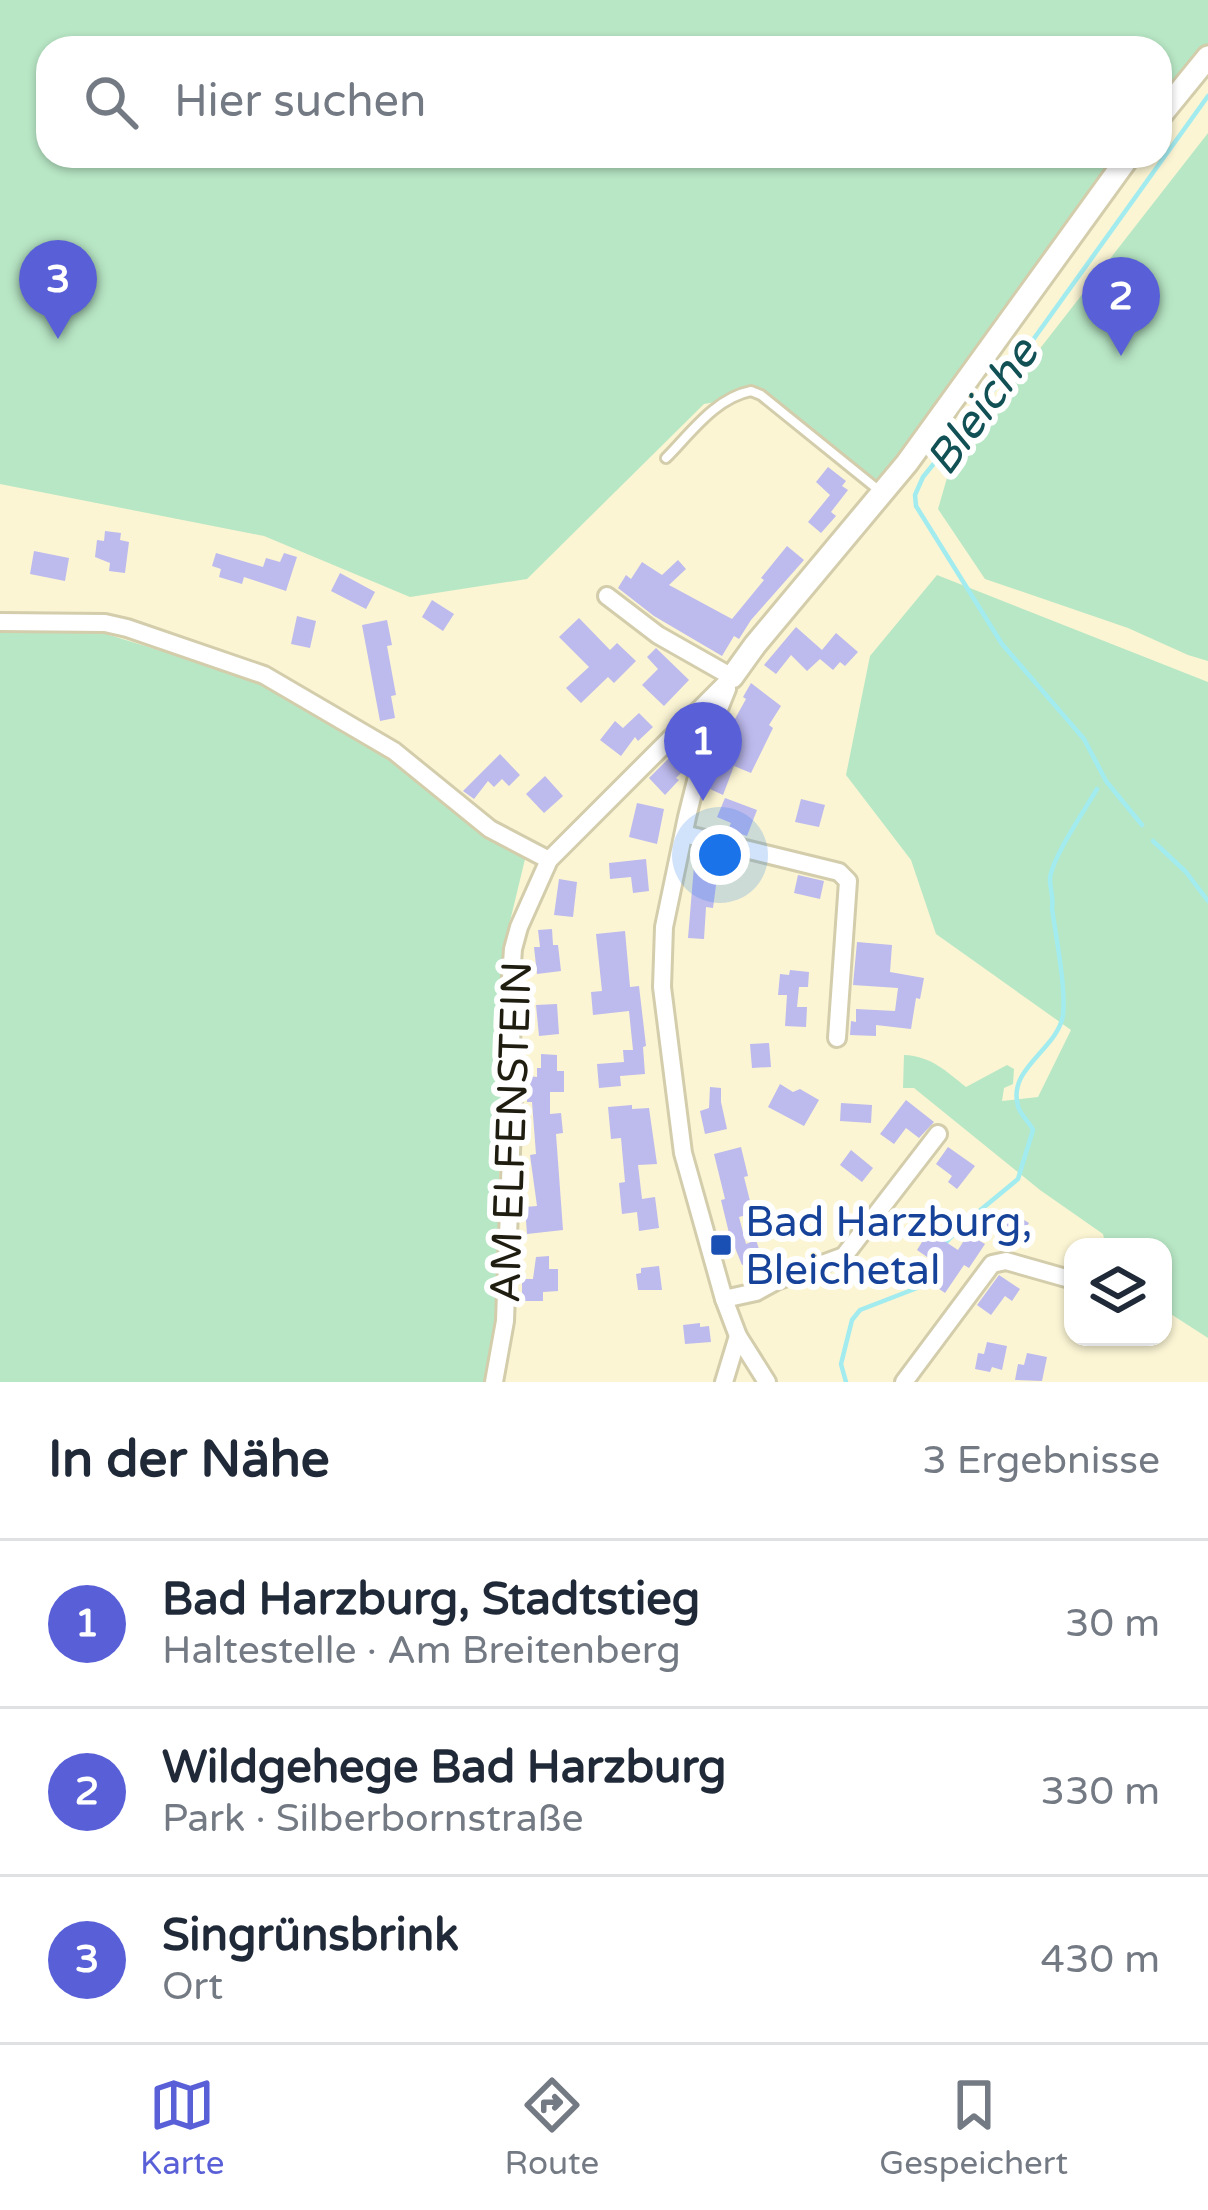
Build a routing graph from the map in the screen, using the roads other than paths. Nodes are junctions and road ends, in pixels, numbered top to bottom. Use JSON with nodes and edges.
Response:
{"nodes":[{"id":1,"x":1208,"y":57,"type":"edge"},
{"id":2,"x":1172,"y":101,"type":"edge"},
{"id":3,"x":1120,"y":168,"type":"edge"},
{"id":4,"x":666,"y":458,"type":"dead end"},
{"id":5,"x":882,"y":493,"type":"junction"},
{"id":6,"x":608,"y":596,"type":"dead end"},
{"id":7,"x":0,"y":622,"type":"edge"},
{"id":8,"x":732,"y":677,"type":"junction"},
{"id":9,"x":684,"y":834,"type":"junction"},
{"id":10,"x":549,"y":860,"type":"junction"},
{"id":11,"x":837,"y":1038,"type":"dead end"},
{"id":12,"x":938,"y":1134,"type":"dead end"},
{"id":13,"x":1064,"y":1277,"type":"edge"},
{"id":14,"x":724,"y":1299,"type":"junction"},
{"id":15,"x":738,"y":1336,"type":"junction"},
{"id":16,"x":494,"y":1382,"type":"edge"},
{"id":17,"x":724,"y":1382,"type":"edge"},
{"id":18,"x":767,"y":1382,"type":"edge"},
{"id":19,"x":904,"y":1382,"type":"edge"}],
"edges":[{"from":1,"to":2,"type":"street"},
{"from":3,"to":5,"type":"street"},
{"from":4,"to":5,"type":"lane"},
{"from":5,"to":8,"type":"street"},
{"from":6,"to":8,"type":"street"},
{"from":7,"to":10,"type":"street"},
{"from":8,"to":9,"type":"street"},
{"from":8,"to":10,"type":"street","name":"AM ELFENSTEIN"},
{"from":9,"to":11,"type":"street"},
{"from":9,"to":14,"type":"street"},
{"from":10,"to":16,"type":"street","name":"AM ELFENSTEIN"},
{"from":12,"to":14,"type":"street"},
{"from":13,"to":19,"type":"street"},
{"from":14,"to":15,"type":"street"},
{"from":15,"to":17,"type":"street"},
{"from":15,"to":18,"type":"street"}]}
